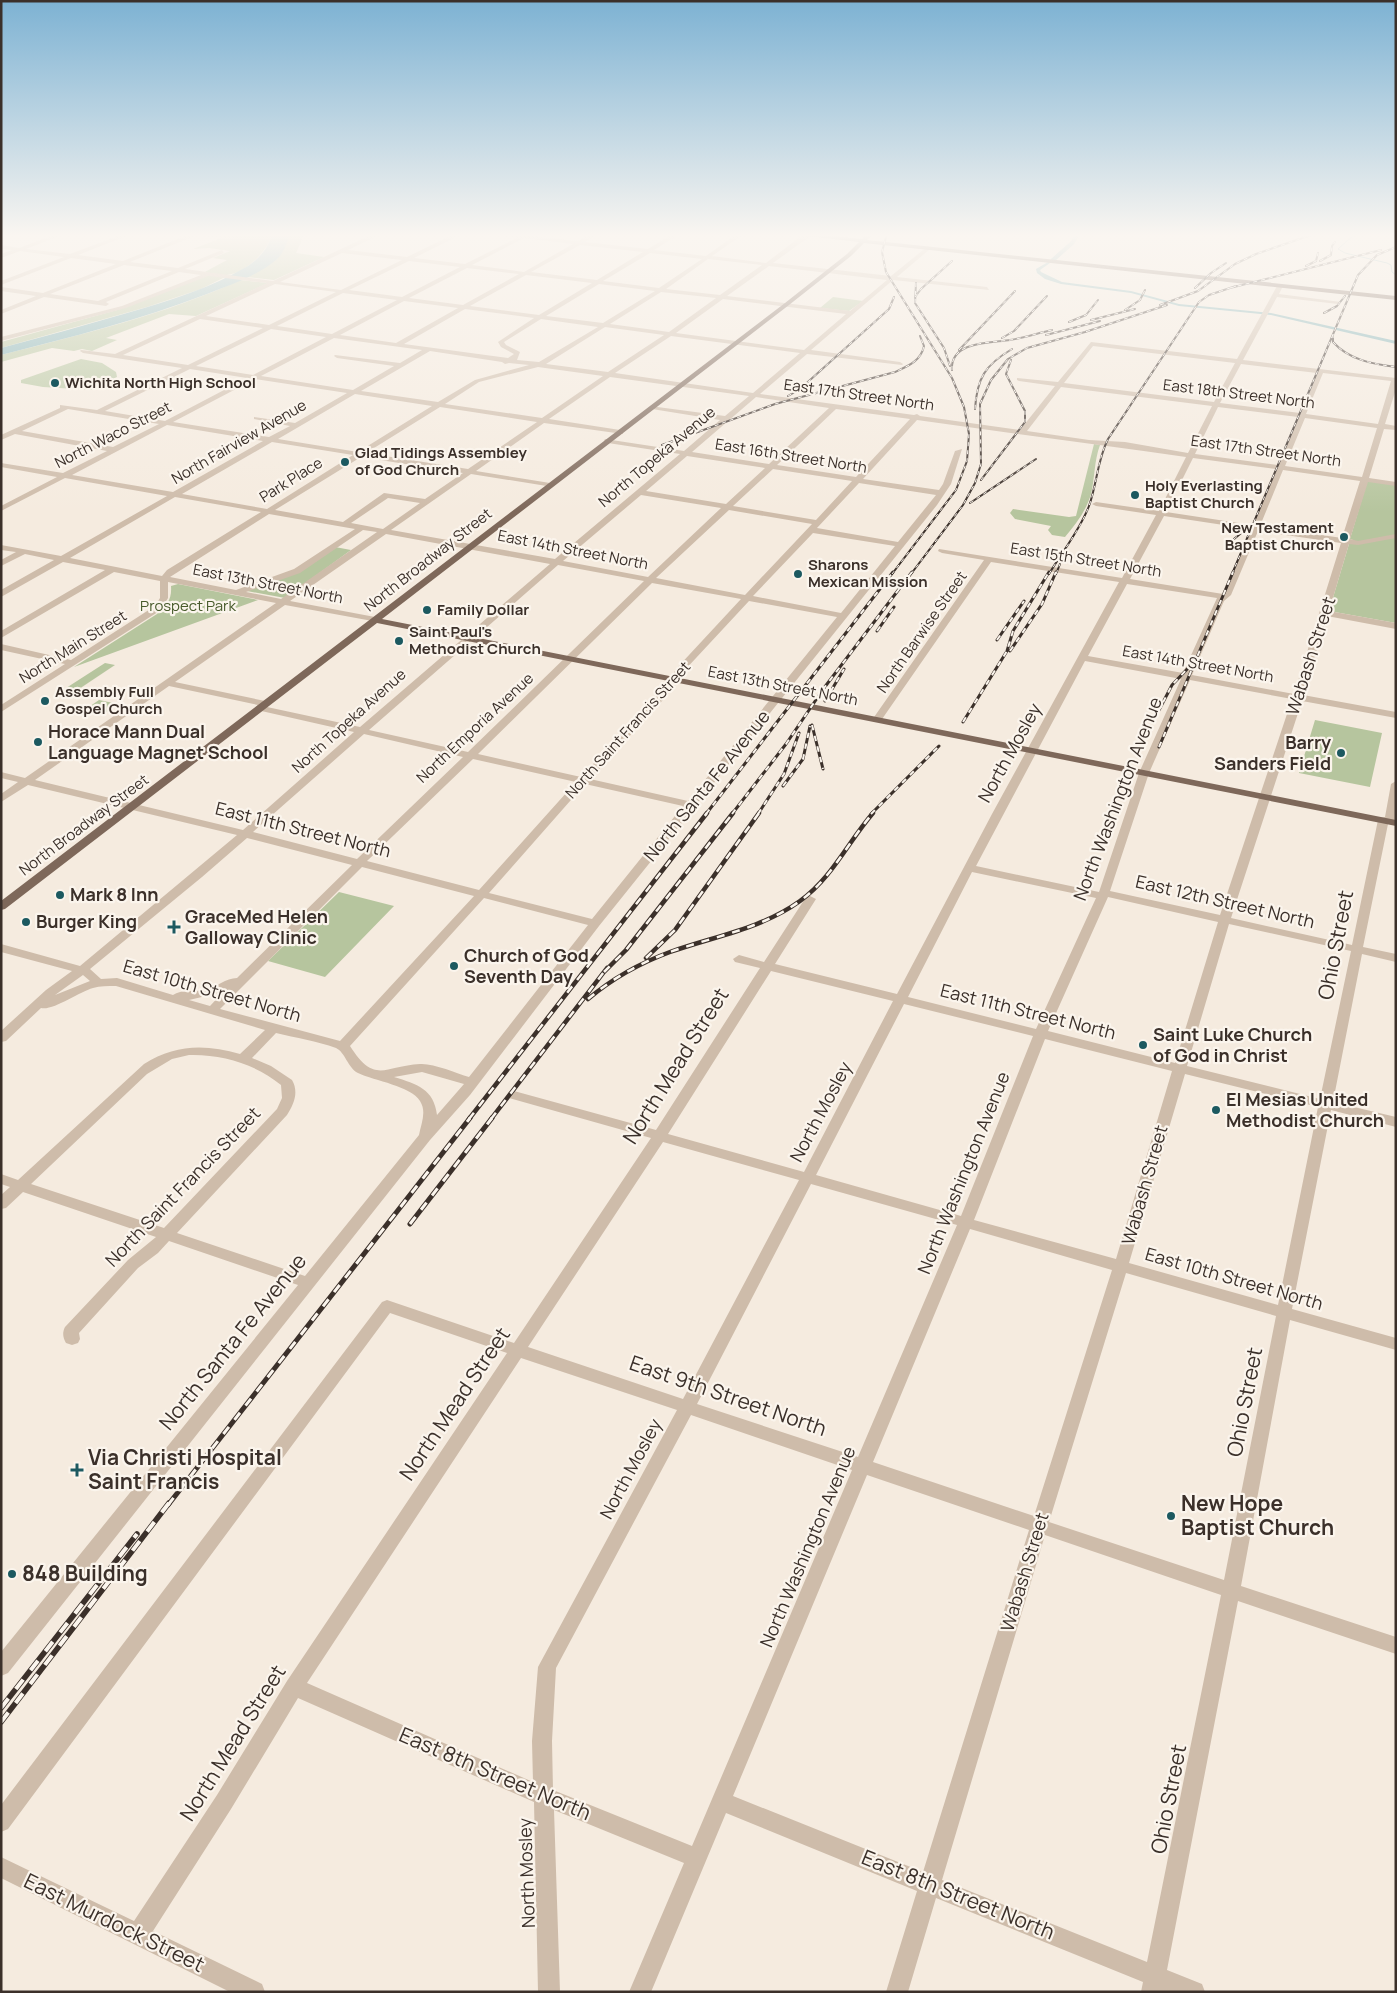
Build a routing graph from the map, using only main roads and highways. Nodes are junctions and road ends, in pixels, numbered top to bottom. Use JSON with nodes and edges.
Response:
{"nodes":[{"id":1,"x":758,"y":326,"type":"edge"},
{"id":2,"x":375,"y":620,"type":"junction"},
{"id":3,"x":1389,"y":821,"type":"edge"},
{"id":4,"x":1,"y":907,"type":"edge"}],
"edges":[{"from":1,"to":2,"type":"main road","name":"North Broadway Street"},
{"from":2,"to":3,"type":"main road","name":"East 13th Street North"},
{"from":2,"to":4,"type":"main road","name":"North Broadway Street"}]}
